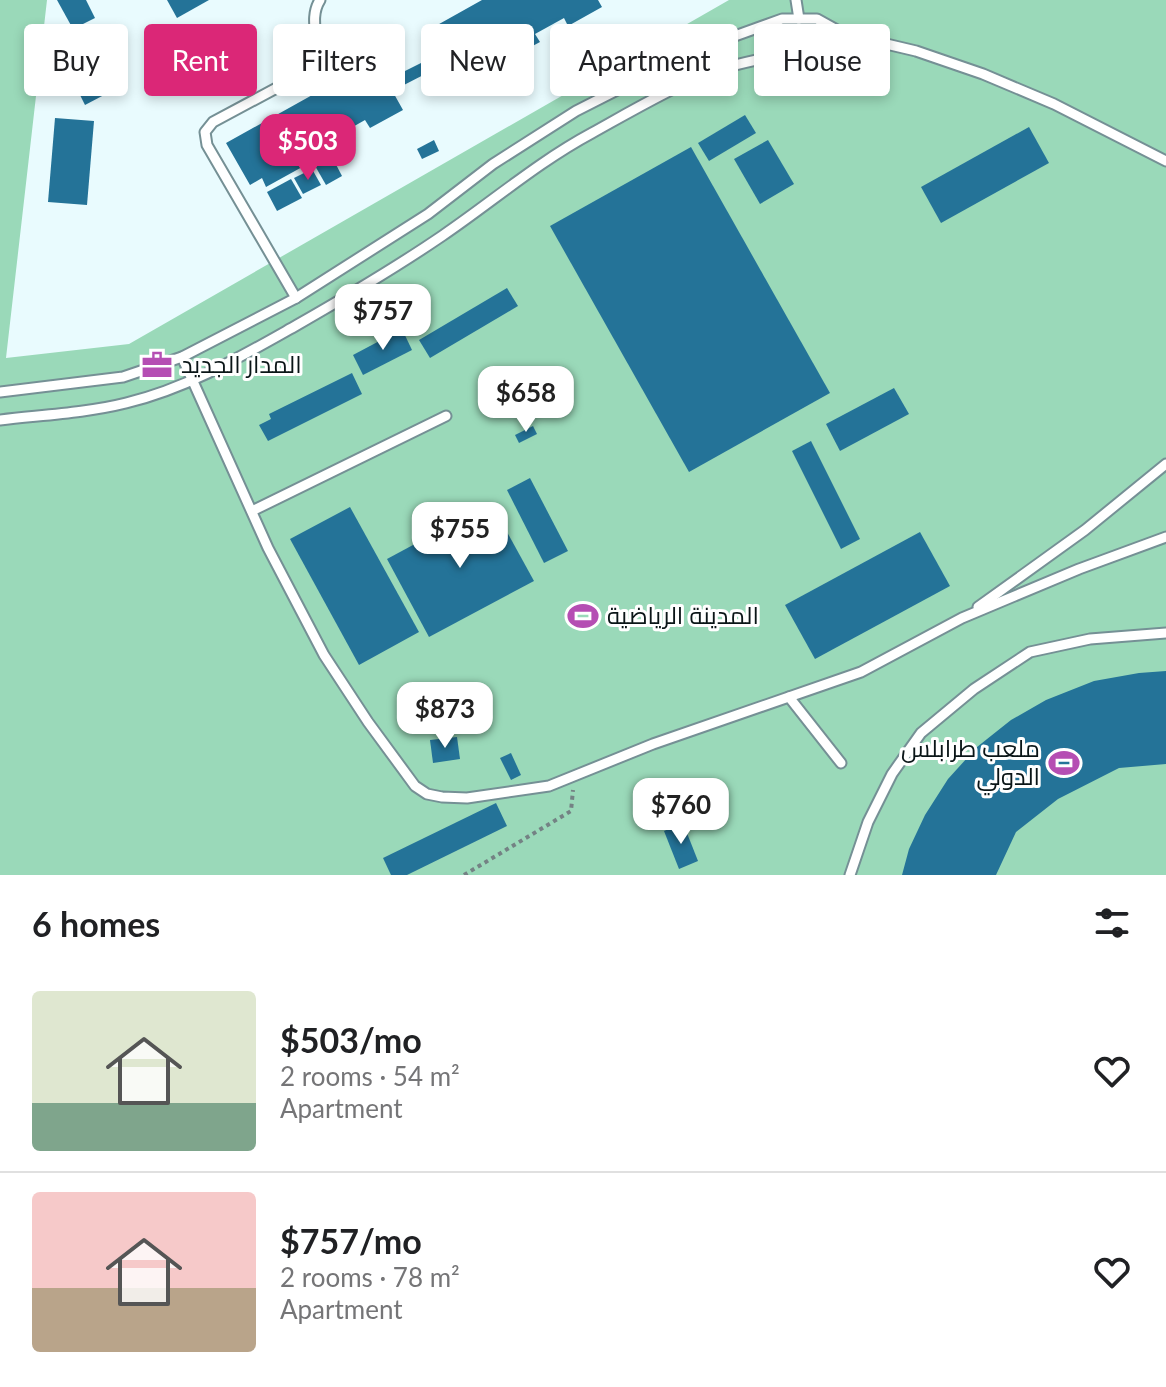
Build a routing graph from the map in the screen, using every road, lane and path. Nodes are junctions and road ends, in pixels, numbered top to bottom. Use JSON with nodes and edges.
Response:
{"nodes":[{"id":1,"x":320,"y":0,"type":"edge"},
{"id":2,"x":796,"y":0,"type":"edge"},
{"id":3,"x":799,"y":19,"type":"junction"},
{"id":4,"x":826,"y":24,"type":"edge"},
{"id":5,"x":890,"y":45,"type":"edge"},
{"id":6,"x":754,"y":60,"type":"edge"},
{"id":7,"x":1166,"y":161,"type":"edge"},
{"id":8,"x":296,"y":298,"type":"junction"},
{"id":9,"x":182,"y":357,"type":"junction"},
{"id":10,"x":193,"y":381,"type":"junction"},
{"id":11,"x":0,"y":392,"type":"edge"},
{"id":12,"x":446,"y":416,"type":"dead end"},
{"id":13,"x":0,"y":420,"type":"edge"},
{"id":14,"x":1166,"y":464,"type":"edge"},
{"id":15,"x":252,"y":511,"type":"junction"},
{"id":16,"x":1166,"y":537,"type":"edge"},
{"id":17,"x":962,"y":618,"type":"junction"},
{"id":18,"x":1166,"y":633,"type":"edge"},
{"id":19,"x":789,"y":697,"type":"junction"},
{"id":20,"x":841,"y":763,"type":"dead end"},
{"id":21,"x":575,"y":776,"type":"junction"},
{"id":22,"x":464,"y":875,"type":"edge"},
{"id":23,"x":850,"y":875,"type":"edge"}],
"edges":[{"from":1,"to":8,"type":"lane"},
{"from":2,"to":3,"type":"lane"},
{"from":3,"to":4,"type":"lane"},
{"from":3,"to":8,"type":"lane"},
{"from":5,"to":7,"type":"lane"},
{"from":6,"to":10,"type":"lane"},
{"from":8,"to":9,"type":"lane"},
{"from":9,"to":10,"type":"lane"},
{"from":9,"to":11,"type":"lane"},
{"from":10,"to":13,"type":"lane"},
{"from":10,"to":15,"type":"lane"},
{"from":12,"to":15,"type":"lane"},
{"from":14,"to":17,"type":"lane"},
{"from":15,"to":21,"type":"lane"},
{"from":16,"to":17,"type":"lane"},
{"from":17,"to":19,"type":"lane"},
{"from":18,"to":23,"type":"lane"},
{"from":19,"to":20,"type":"lane"},
{"from":19,"to":21,"type":"lane"},
{"from":21,"to":22,"type":"path"}]}
